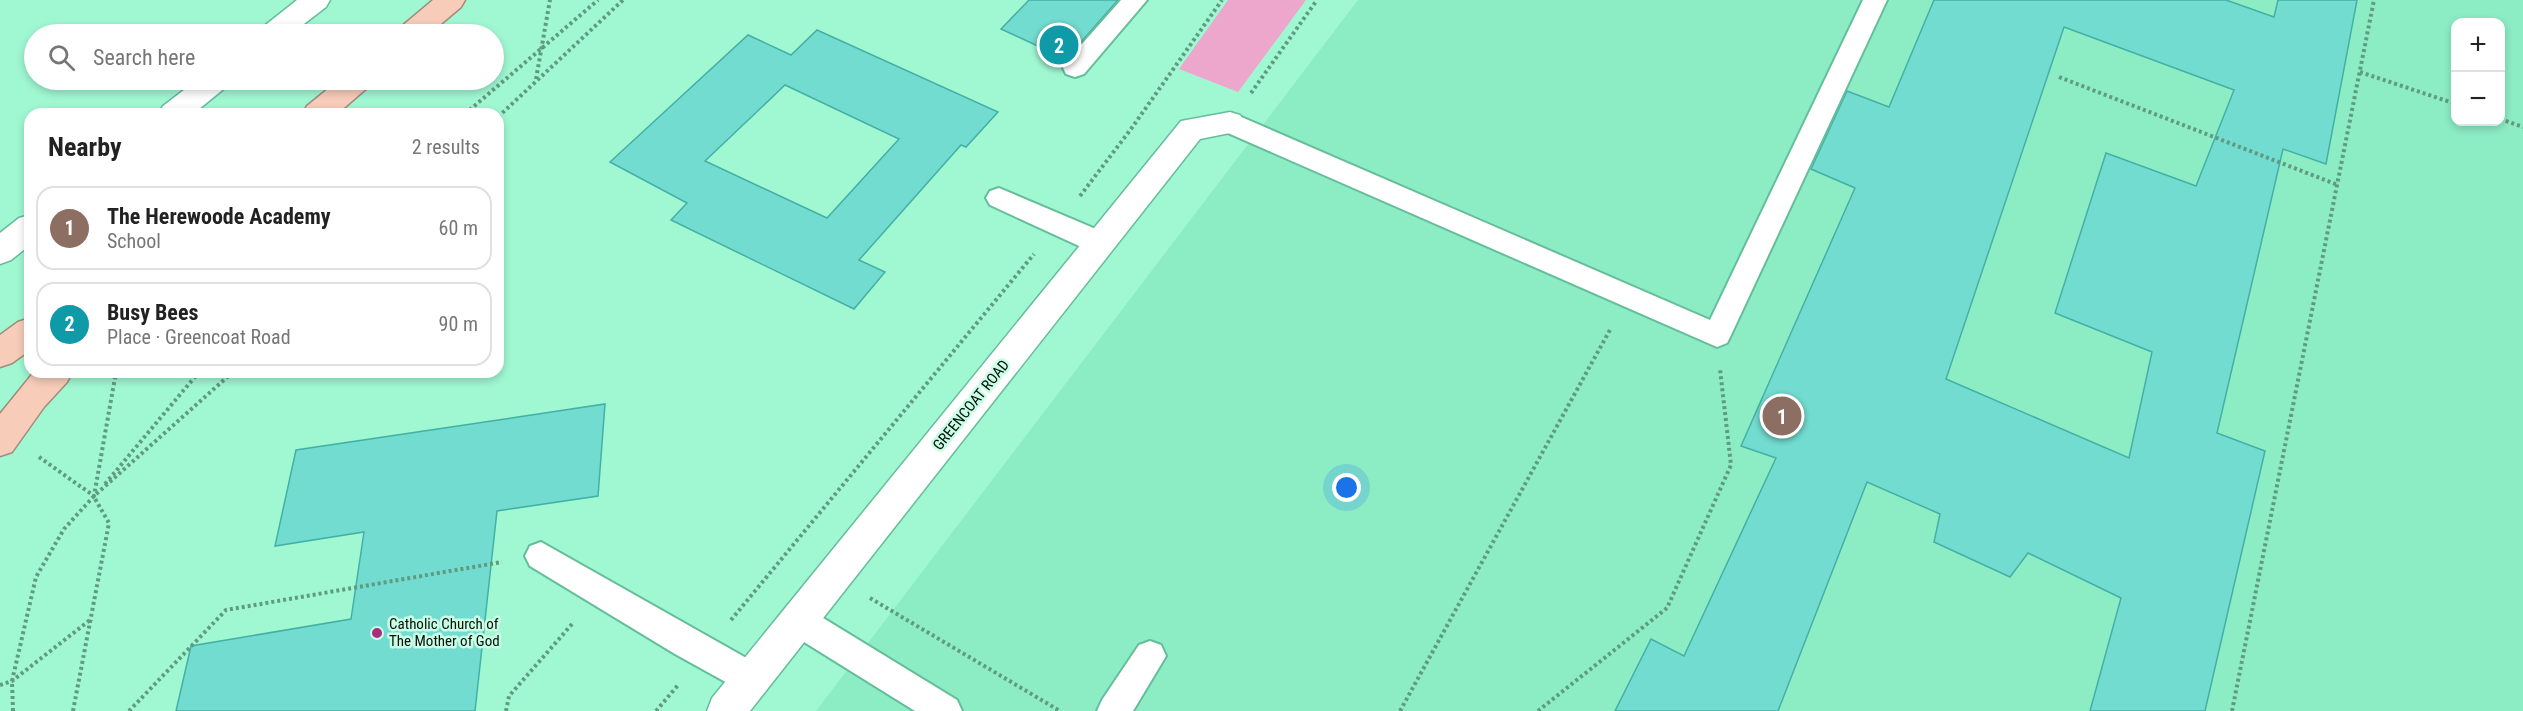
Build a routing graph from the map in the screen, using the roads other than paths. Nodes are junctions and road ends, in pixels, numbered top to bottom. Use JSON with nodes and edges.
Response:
{"nodes":[{"id":1,"x":316,"y":0,"type":"edge"},
{"id":2,"x":451,"y":0,"type":"edge"},
{"id":3,"x":1135,"y":0,"type":"edge"},
{"id":4,"x":1875,"y":0,"type":"edge"},
{"id":5,"x":286,"y":24,"type":"edge"},
{"id":6,"x":423,"y":24,"type":"edge"},
{"id":7,"x":1075,"y":68,"type":"dead end"},
{"id":8,"x":203,"y":90,"type":"edge"},
{"id":9,"x":346,"y":90,"type":"edge"},
{"id":10,"x":181,"y":108,"type":"edge"},
{"id":11,"x":324,"y":108,"type":"edge"},
{"id":12,"x":1230,"y":123,"type":"joint"},
{"id":13,"x":999,"y":198,"type":"dead end"},
{"id":14,"x":24,"y":232,"type":"edge"},
{"id":15,"x":1100,"y":243,"type":"junction"},
{"id":16,"x":0,"y":251,"type":"edge"},
{"id":17,"x":24,"y":336,"type":"edge"},
{"id":18,"x":0,"y":353,"type":"edge"},
{"id":19,"x":49,"y":378,"type":"edge"},
{"id":20,"x":2,"y":437,"type":"edge"},
{"id":21,"x":541,"y":556,"type":"road end"},
{"id":22,"x":799,"y":621,"type":"junction"},
{"id":23,"x":1150,"y":656,"type":"dead end"},
{"id":24,"x":752,"y":679,"type":"junction"},
{"id":25,"x":726,"y":711,"type":"edge"},
{"id":26,"x":945,"y":711,"type":"edge"},
{"id":27,"x":1114,"y":711,"type":"edge"}],
"edges":[{"from":1,"to":5,"type":"street"},
{"from":2,"to":6,"type":"highway"},
{"from":3,"to":7,"type":"lane"},
{"from":4,"to":12,"type":"lane"},
{"from":8,"to":10,"type":"street"},
{"from":9,"to":11,"type":"highway"},
{"from":12,"to":15,"type":"street","name":"GREENCOAT ROAD"},
{"from":13,"to":15,"type":"lane"},
{"from":14,"to":16,"type":"street"},
{"from":15,"to":22,"type":"street","name":"GREENCOAT ROAD"},
{"from":17,"to":18,"type":"highway"},
{"from":19,"to":20,"type":"highway"},
{"from":21,"to":24,"type":"lane"},
{"from":22,"to":24,"type":"street","name":"GREENCOAT ROAD"},
{"from":22,"to":26,"type":"lane"},
{"from":23,"to":27,"type":"lane"},
{"from":24,"to":25,"type":"street","name":"GREENCOAT ROAD"}]}
